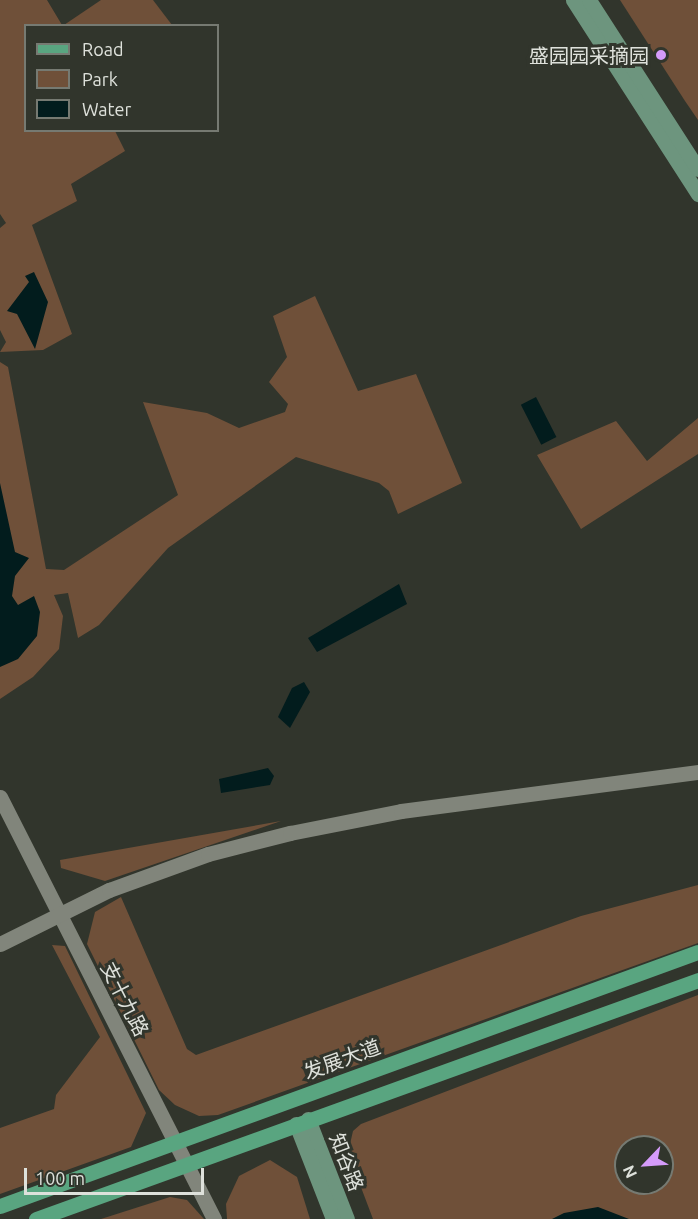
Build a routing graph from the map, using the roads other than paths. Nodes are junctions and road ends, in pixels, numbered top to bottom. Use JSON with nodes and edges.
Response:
{"nodes":[{"id":1,"x":573,"y":0,"type":"edge"},
{"id":2,"x":589,"y":0,"type":"edge"},
{"id":3,"x":698,"y":169,"type":"edge"},
{"id":4,"x":698,"y":194,"type":"edge"},
{"id":5,"x":698,"y":772,"type":"edge"},
{"id":6,"x":0,"y":797,"type":"edge"},
{"id":7,"x":59,"y":914,"type":"junction"},
{"id":8,"x":0,"y":944,"type":"edge"},
{"id":9,"x":698,"y":952,"type":"edge"},
{"id":10,"x":698,"y":980,"type":"edge"},
{"id":11,"x":302,"y":1122,"type":"junction"},
{"id":12,"x":174,"y":1142,"type":"junction"},
{"id":13,"x":185,"y":1164,"type":"junction"},
{"id":14,"x":0,"y":1206,"type":"edge"},
{"id":15,"x":36,"y":1219,"type":"edge"},
{"id":16,"x":214,"y":1219,"type":"edge"},
{"id":17,"x":333,"y":1219,"type":"edge"},
{"id":18,"x":347,"y":1219,"type":"edge"}],
"edges":[{"from":1,"to":4,"type":"street"},
{"from":2,"to":3,"type":"street"},
{"from":5,"to":7,"type":"street"},
{"from":6,"to":7,"type":"street","name":"支十九路"},
{"from":7,"to":8,"type":"street"},
{"from":7,"to":12,"type":"street","name":"支十九路"},
{"from":9,"to":12,"type":"main road","name":"发展大道"},
{"from":10,"to":11,"type":"main road"},
{"from":11,"to":13,"type":"main road"},
{"from":11,"to":17,"type":"street","name":"知谷路"},
{"from":11,"to":18,"type":"street","name":"知谷路"},
{"from":12,"to":13,"type":"street","name":"支十九路"},
{"from":12,"to":14,"type":"main road","name":"发展大道"},
{"from":13,"to":15,"type":"main road"},
{"from":13,"to":16,"type":"street","name":"支十九路"}]}
